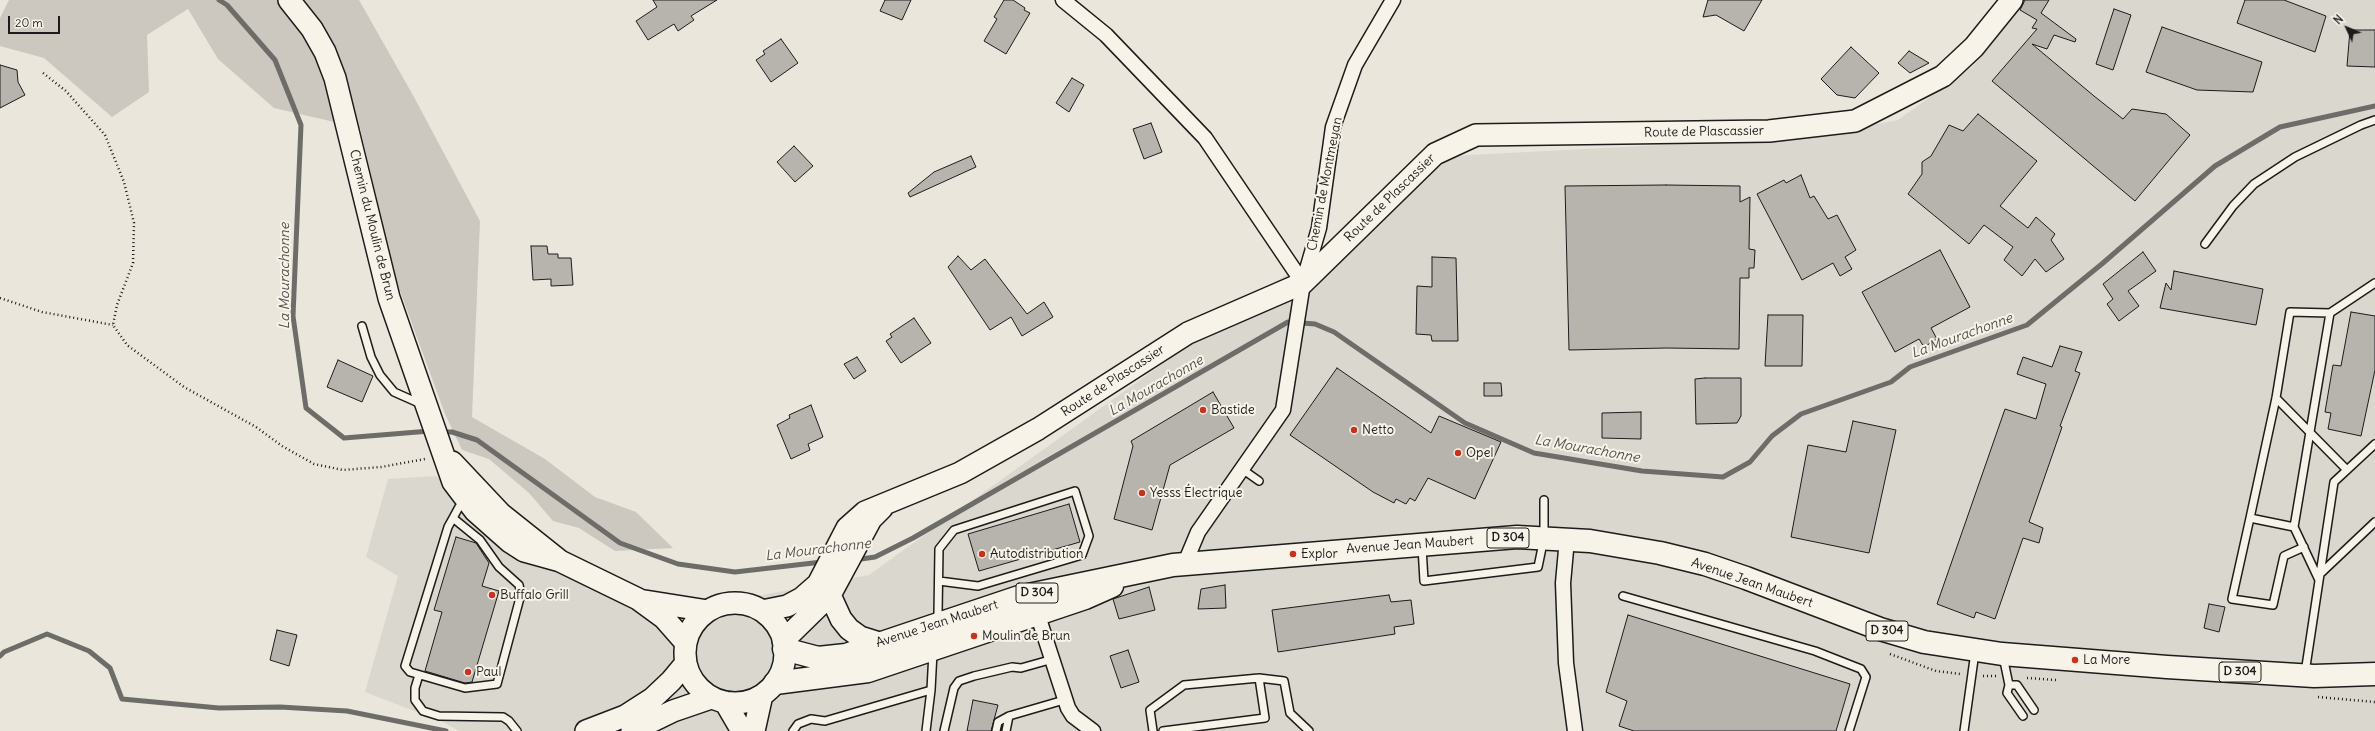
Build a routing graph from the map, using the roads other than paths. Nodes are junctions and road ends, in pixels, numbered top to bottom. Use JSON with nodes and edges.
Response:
{"nodes":[{"id":1,"x":289,"y":0,"type":"edge"},
{"id":2,"x":1063,"y":0,"type":"edge"},
{"id":3,"x":1393,"y":0,"type":"edge"},
{"id":4,"x":2012,"y":0,"type":"edge"},
{"id":5,"x":2375,"y":120,"type":"edge"},
{"id":6,"x":2205,"y":244,"type":"dead end"},
{"id":7,"x":1303,"y":283,"type":"junction"},
{"id":8,"x":2375,"y":283,"type":"edge"},
{"id":9,"x":2330,"y":313,"type":"junction"},
{"id":10,"x":362,"y":326,"type":"dead end"},
{"id":11,"x":2276,"y":398,"type":"junction"},
{"id":12,"x":429,"y":413,"type":"junction"},
{"id":13,"x":2310,"y":434,"type":"junction"},
{"id":14,"x":2375,"y":444,"type":"edge"},
{"id":15,"x":443,"y":451,"type":"junction"},
{"id":16,"x":1242,"y":469,"type":"junction"},
{"id":17,"x":2347,"y":470,"type":"junction"},
{"id":18,"x":1259,"y":481,"type":"dead end"},
{"id":19,"x":1544,"y":500,"type":"dead end"},
{"id":20,"x":467,"y":501,"type":"junction"},
{"id":21,"x":888,"y":503,"type":"junction"},
{"id":22,"x":501,"y":514,"type":"junction"},
{"id":23,"x":453,"y":518,"type":"junction"},
{"id":24,"x":2250,"y":518,"type":"junction"},
{"id":25,"x":2375,"y":522,"type":"edge"},
{"id":26,"x":2294,"y":527,"type":"junction"},
{"id":27,"x":1544,"y":538,"type":"junction"},
{"id":28,"x":1567,"y":539,"type":"junction"},
{"id":29,"x":1422,"y":545,"type":"junction"},
{"id":30,"x":2304,"y":547,"type":"junction"},
{"id":31,"x":560,"y":562,"type":"junction"},
{"id":32,"x":1185,"y":563,"type":"junction"},
{"id":33,"x":1138,"y":573,"type":"junction"},
{"id":34,"x":2320,"y":577,"type":"junction"},
{"id":35,"x":939,"y":581,"type":"junction"},
{"id":36,"x":830,"y":584,"type":"junction"},
{"id":37,"x":1624,"y":596,"type":"dead end"},
{"id":38,"x":638,"y":599,"type":"junction"},
{"id":39,"x":708,"y":611,"type":"junction"},
{"id":40,"x":762,"y":611,"type":"junction"},
{"id":41,"x":1037,"y":614,"type":"junction"},
{"id":42,"x":934,"y":626,"type":"junction"},
{"id":43,"x":879,"y":643,"type":"junction"},
{"id":44,"x":784,"y":645,"type":"junction"},
{"id":45,"x":933,"y":650,"type":"junction"},
{"id":46,"x":1975,"y":650,"type":"junction"},
{"id":47,"x":686,"y":653,"type":"junction"},
{"id":48,"x":2002,"y":654,"type":"junction"},
{"id":49,"x":1053,"y":659,"type":"junction"},
{"id":50,"x":2375,"y":674,"type":"edge"},
{"id":51,"x":419,"y":675,"type":"junction"},
{"id":52,"x":2309,"y":676,"type":"junction"},
{"id":53,"x":1259,"y":678,"type":"junction"},
{"id":54,"x":2009,"y":685,"type":"junction"},
{"id":55,"x":2375,"y":688,"type":"edge"},
{"id":56,"x":768,"y":689,"type":"junction"},
{"id":57,"x":931,"y":690,"type":"junction"},
{"id":58,"x":718,"y":700,"type":"junction"},
{"id":59,"x":1064,"y":700,"type":"junction"},
{"id":60,"x":2034,"y":710,"type":"dead end"},
{"id":61,"x":1009,"y":716,"type":"junction"},
{"id":62,"x":2023,"y":716,"type":"dead end"},
{"id":63,"x":517,"y":731,"type":"edge"},
{"id":64,"x":586,"y":731,"type":"edge"},
{"id":65,"x":632,"y":731,"type":"edge"},
{"id":66,"x":742,"y":731,"type":"edge"},
{"id":67,"x":754,"y":731,"type":"edge"},
{"id":68,"x":793,"y":731,"type":"edge"},
{"id":69,"x":926,"y":731,"type":"edge"},
{"id":70,"x":944,"y":731,"type":"edge"},
{"id":71,"x":996,"y":731,"type":"edge"},
{"id":72,"x":1006,"y":731,"type":"edge"},
{"id":73,"x":1093,"y":731,"type":"edge"},
{"id":74,"x":1153,"y":731,"type":"edge"},
{"id":75,"x":1163,"y":731,"type":"edge"},
{"id":76,"x":1309,"y":731,"type":"edge"},
{"id":77,"x":1576,"y":731,"type":"edge"},
{"id":78,"x":1849,"y":731,"type":"edge"},
{"id":79,"x":1964,"y":731,"type":"edge"}],
"edges":[{"from":1,"to":12,"type":"street","name":"Chemin du Moulin de Brun"},
{"from":2,"to":7,"type":"street"},
{"from":3,"to":7,"type":"street","name":"Chemin de Montmeyan"},
{"from":4,"to":7,"type":"street","name":"Route de Plascassier"},
{"from":5,"to":6,"type":"lane"},
{"from":7,"to":16,"type":"street","name":"Chemin de Montmeyan"},
{"from":7,"to":21,"type":"street","name":"Route de Plascassier"},
{"from":8,"to":9,"type":"lane"},
{"from":9,"to":11,"type":"lane"},
{"from":9,"to":13,"type":"lane"},
{"from":10,"to":12,"type":"lane"},
{"from":11,"to":13,"type":"lane"},
{"from":11,"to":24,"type":"lane"},
{"from":12,"to":15,"type":"street","name":"Chemin du Moulin de Brun"},
{"from":13,"to":17,"type":"lane"},
{"from":13,"to":26,"type":"lane"},
{"from":14,"to":17,"type":"lane"},
{"from":15,"to":20,"type":"street","name":"Chemin du Moulin de Brun"},
{"from":15,"to":22,"type":"street","name":"Chemin du Moulin de Brun"},
{"from":16,"to":18,"type":"lane"},
{"from":16,"to":32,"type":"street","name":"Chemin de Montmeyan"},
{"from":17,"to":34,"type":"lane"},
{"from":19,"to":27,"type":"lane"},
{"from":20,"to":22,"type":"lane"},
{"from":20,"to":23,"type":"lane"},
{"from":20,"to":31,"type":"street","name":"Chemin du Moulin de Brun"},
{"from":21,"to":36,"type":"street","name":"Route de Plascassier"},
{"from":21,"to":36,"type":"street","name":"Route de Plascassier"},
{"from":22,"to":31,"type":"street","name":"Chemin du Moulin de Brun"},
{"from":23,"to":51,"type":"lane"},
{"from":23,"to":51,"type":"lane"},
{"from":24,"to":26,"type":"lane"},
{"from":24,"to":30,"type":"lane"},
{"from":25,"to":34,"type":"lane"},
{"from":26,"to":30,"type":"lane"},
{"from":27,"to":28,"type":"main road","name":"Avenue Jean Maubert","number":"D 304"},
{"from":27,"to":29,"type":"main road","name":"Avenue Jean Maubert","number":"D 304"},
{"from":27,"to":29,"type":"lane"},
{"from":28,"to":46,"type":"main road","name":"Avenue Jean Maubert","number":"D 304"},
{"from":28,"to":77,"type":"street"},
{"from":29,"to":32,"type":"main road","name":"Avenue Jean Maubert","number":"D 304"},
{"from":30,"to":34,"type":"lane"},
{"from":31,"to":38,"type":"street","name":"Chemin du Moulin de Brun"},
{"from":32,"to":33,"type":"main road","name":"Avenue Jean Maubert","number":"D 304"},
{"from":33,"to":41,"type":"main road","name":"Avenue Jean Maubert","number":"D 304"},
{"from":33,"to":42,"type":"main road","name":"Avenue Jean Maubert","number":"D 304"},
{"from":34,"to":52,"type":"lane"},
{"from":35,"to":35,"type":"lane"},
{"from":35,"to":42,"type":"lane"},
{"from":36,"to":40,"type":"street","name":"Route de Plascassier"},
{"from":36,"to":43,"type":"street"},
{"from":36,"to":44,"type":"street","name":"Route de Plascassier"},
{"from":37,"to":78,"type":"lane"},
{"from":38,"to":39,"type":"street","name":"Chemin du Moulin de Brun"},
{"from":38,"to":47,"type":"street","name":"Chemin du Moulin de Brun"},
{"from":39,"to":40,"type":"street"},
{"from":39,"to":47,"type":"street"},
{"from":40,"to":44,"type":"street"},
{"from":41,"to":42,"type":"street"},
{"from":41,"to":45,"type":"main road","name":"Avenue Jean Maubert","number":"D 304"},
{"from":41,"to":49,"type":"street"},
{"from":42,"to":43,"type":"main road","name":"Avenue Jean Maubert","number":"D 304"},
{"from":43,"to":44,"type":"main road","name":"Avenue Jean Maubert","number":"D 304"},
{"from":44,"to":56,"type":"street"},
{"from":45,"to":56,"type":"main road","name":"Avenue Jean Maubert","number":"D 304"},
{"from":45,"to":57,"type":"lane"},
{"from":46,"to":48,"type":"main road","name":"Avenue Jean Maubert","number":"D 304"},
{"from":46,"to":79,"type":"lane"},
{"from":47,"to":58,"type":"street"},
{"from":47,"to":64,"type":"street"},
{"from":48,"to":52,"type":"main road","name":"Avenue Jean Maubert","number":"D 304"},
{"from":48,"to":54,"type":"lane"},
{"from":49,"to":59,"type":"street"},
{"from":49,"to":70,"type":"lane"},
{"from":50,"to":52,"type":"main road","name":"Avenue Jean Maubert","number":"D 304"},
{"from":51,"to":63,"type":"lane"},
{"from":52,"to":55,"type":"main road","name":"Avenue Jean Maubert","number":"D 304"},
{"from":53,"to":74,"type":"lane"},
{"from":53,"to":75,"type":"lane"},
{"from":53,"to":76,"type":"lane"},
{"from":54,"to":60,"type":"lane"},
{"from":54,"to":62,"type":"lane"},
{"from":56,"to":58,"type":"street"},
{"from":56,"to":67,"type":"street"},
{"from":57,"to":68,"type":"lane"},
{"from":57,"to":69,"type":"lane"},
{"from":58,"to":65,"type":"street"},
{"from":58,"to":66,"type":"street"},
{"from":59,"to":61,"type":"lane"},
{"from":59,"to":73,"type":"street"},
{"from":61,"to":71,"type":"lane"},
{"from":61,"to":72,"type":"lane"}]}
